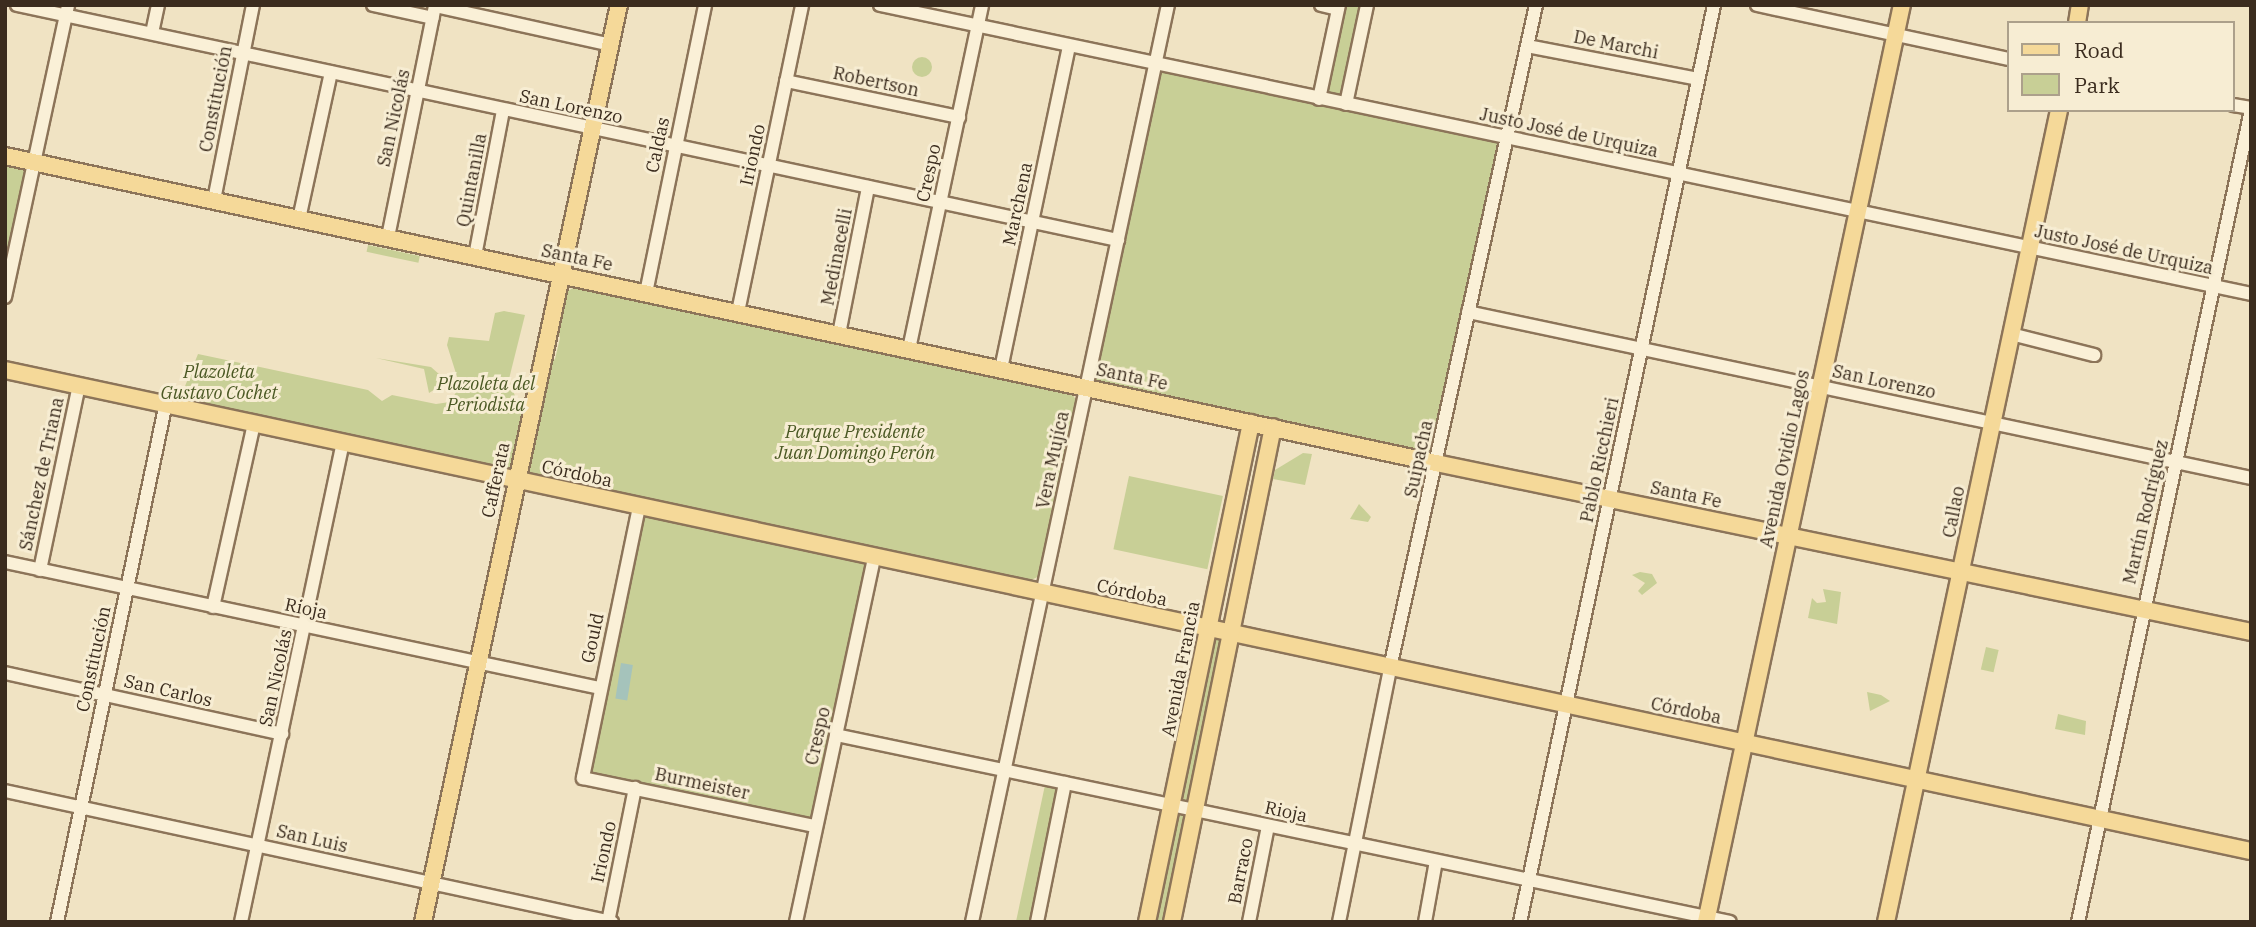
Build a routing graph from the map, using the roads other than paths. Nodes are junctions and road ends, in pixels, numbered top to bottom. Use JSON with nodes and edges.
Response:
{"nodes":[{"id":1,"x":17,"y":5,"type":"edge"},
{"id":2,"x":158,"y":5,"type":"edge"},
{"id":3,"x":253,"y":5,"type":"edge"},
{"id":4,"x":373,"y":5,"type":"edge"},
{"id":5,"x":619,"y":5,"type":"edge"},
{"id":6,"x":705,"y":5,"type":"edge"},
{"id":7,"x":802,"y":5,"type":"edge"},
{"id":8,"x":880,"y":5,"type":"edge"},
{"id":9,"x":982,"y":5,"type":"edge"},
{"id":10,"x":1168,"y":5,"type":"edge"},
{"id":11,"x":1321,"y":5,"type":"edge"},
{"id":12,"x":1367,"y":5,"type":"edge"},
{"id":13,"x":1536,"y":5,"type":"edge"},
{"id":14,"x":1714,"y":5,"type":"edge"},
{"id":15,"x":1757,"y":5,"type":"edge"},
{"id":16,"x":1902,"y":5,"type":"edge"},
{"id":17,"x":1338,"y":7,"type":"edge"},
{"id":18,"x":67,"y":10,"type":"edge"},
{"id":19,"x":435,"y":10,"type":"edge"},
{"id":20,"x":978,"y":26,"type":"junction"},
{"id":21,"x":152,"y":33,"type":"junction"},
{"id":22,"x":1896,"y":36,"type":"junction"},
{"id":23,"x":611,"y":45,"type":"junction"},
{"id":24,"x":1069,"y":46,"type":"junction"},
{"id":25,"x":1527,"y":46,"type":"junction"},
{"id":26,"x":244,"y":53,"type":"junction"},
{"id":27,"x":2008,"y":59,"type":"edge"},
{"id":28,"x":1155,"y":64,"type":"junction"},
{"id":29,"x":331,"y":72,"type":"junction"},
{"id":30,"x":1698,"y":79,"type":"junction"},
{"id":31,"x":786,"y":81,"type":"junction"},
{"id":32,"x":418,"y":91,"type":"junction"},
{"id":33,"x":1319,"y":99,"type":"junction"},
{"id":34,"x":1346,"y":104,"type":"junction"},
{"id":35,"x":2251,"y":109,"type":"edge"},
{"id":36,"x":503,"y":110,"type":"junction"},
{"id":37,"x":2059,"y":112,"type":"edge"},
{"id":38,"x":959,"y":117,"type":"junction"},
{"id":39,"x":593,"y":130,"type":"junction"},
{"id":40,"x":1506,"y":138,"type":"junction"},
{"id":41,"x":676,"y":147,"type":"junction"},
{"id":42,"x":5,"y":156,"type":"edge"},
{"id":43,"x":34,"y":162,"type":"junction"},
{"id":44,"x":768,"y":166,"type":"junction"},
{"id":45,"x":1678,"y":174,"type":"junction"},
{"id":46,"x":868,"y":187,"type":"junction"},
{"id":47,"x":214,"y":200,"type":"junction"},
{"id":48,"x":940,"y":202,"type":"junction"},
{"id":49,"x":1857,"y":212,"type":"junction"},
{"id":50,"x":299,"y":219,"type":"junction"},
{"id":51,"x":1032,"y":222,"type":"junction"},
{"id":52,"x":388,"y":237,"type":"junction"},
{"id":53,"x":1118,"y":240,"type":"junction"},
{"id":54,"x":2029,"y":248,"type":"junction"},
{"id":55,"x":475,"y":256,"type":"junction"},
{"id":56,"x":560,"y":274,"type":"junction"},
{"id":57,"x":2212,"y":286,"type":"junction"},
{"id":58,"x":646,"y":293,"type":"junction"},
{"id":59,"x":2251,"y":294,"type":"edge"},
{"id":60,"x":5,"y":297,"type":"edge"},
{"id":61,"x":738,"y":312,"type":"junction"},
{"id":62,"x":1468,"y":312,"type":"junction"},
{"id":63,"x":839,"y":334,"type":"junction"},
{"id":64,"x":2011,"y":334,"type":"junction"},
{"id":65,"x":1641,"y":348,"type":"junction"},
{"id":66,"x":909,"y":349,"type":"junction"},
{"id":67,"x":2094,"y":355,"type":"dead end"},
{"id":68,"x":1001,"y":369,"type":"junction"},
{"id":69,"x":5,"y":370,"type":"edge"},
{"id":70,"x":79,"y":385,"type":"junction"},
{"id":71,"x":1820,"y":386,"type":"junction"},
{"id":72,"x":1086,"y":387,"type":"junction"},
{"id":73,"x":166,"y":403,"type":"junction"},
{"id":74,"x":254,"y":423,"type":"junction"},
{"id":75,"x":1251,"y":423,"type":"junction"},
{"id":76,"x":1991,"y":423,"type":"junction"},
{"id":77,"x":1273,"y":428,"type":"junction"},
{"id":78,"x":343,"y":442,"type":"junction"},
{"id":79,"x":2175,"y":462,"type":"junction"},
{"id":80,"x":1436,"y":463,"type":"junction"},
{"id":81,"x":2251,"y":478,"type":"edge"},
{"id":82,"x":516,"y":480,"type":"junction"},
{"id":83,"x":1609,"y":498,"type":"junction"},
{"id":84,"x":639,"y":507,"type":"junction"},
{"id":85,"x":1788,"y":536,"type":"junction"},
{"id":86,"x":874,"y":557,"type":"junction"},
{"id":87,"x":5,"y":562,"type":"edge"},
{"id":88,"x":40,"y":570,"type":"junction"},
{"id":89,"x":1962,"y":572,"type":"junction"},
{"id":90,"x":127,"y":589,"type":"junction"},
{"id":91,"x":1042,"y":593,"type":"junction"},
{"id":92,"x":213,"y":607,"type":"junction"},
{"id":93,"x":2141,"y":610,"type":"junction"},
{"id":94,"x":305,"y":627,"type":"junction"},
{"id":95,"x":1209,"y":629,"type":"junction"},
{"id":96,"x":2251,"y":632,"type":"edge"},
{"id":97,"x":1231,"y":633,"type":"junction"},
{"id":98,"x":477,"y":664,"type":"junction"},
{"id":99,"x":1390,"y":668,"type":"junction"},
{"id":100,"x":5,"y":673,"type":"edge"},
{"id":101,"x":600,"y":688,"type":"junction"},
{"id":102,"x":104,"y":695,"type":"junction"},
{"id":103,"x":1565,"y":705,"type":"junction"},
{"id":104,"x":282,"y":734,"type":"junction"},
{"id":105,"x":836,"y":735,"type":"junction"},
{"id":106,"x":1744,"y":743,"type":"junction"},
{"id":107,"x":1003,"y":770,"type":"junction"},
{"id":108,"x":583,"y":778,"type":"joint"},
{"id":109,"x":1916,"y":779,"type":"junction"},
{"id":110,"x":1065,"y":783,"type":"junction"},
{"id":111,"x":635,"y":788,"type":"junction"},
{"id":112,"x":5,"y":791,"type":"edge"},
{"id":113,"x":81,"y":807,"type":"junction"},
{"id":114,"x":1173,"y":807,"type":"junction"},
{"id":115,"x":1196,"y":812,"type":"junction"},
{"id":116,"x":2100,"y":819,"type":"junction"},
{"id":117,"x":815,"y":826,"type":"junction"},
{"id":118,"x":1268,"y":827,"type":"junction"},
{"id":119,"x":1355,"y":844,"type":"junction"},
{"id":120,"x":258,"y":845,"type":"junction"},
{"id":121,"x":2251,"y":851,"type":"edge"},
{"id":122,"x":1436,"y":861,"type":"junction"},
{"id":123,"x":1529,"y":880,"type":"junction"},
{"id":124,"x":431,"y":884,"type":"junction"},
{"id":125,"x":1707,"y":919,"type":"edge"},
{"id":126,"x":609,"y":921,"type":"edge"},
{"id":127,"x":57,"y":922,"type":"edge"},
{"id":128,"x":241,"y":922,"type":"edge"},
{"id":129,"x":423,"y":922,"type":"edge"},
{"id":130,"x":796,"y":922,"type":"edge"},
{"id":131,"x":972,"y":922,"type":"edge"},
{"id":132,"x":1037,"y":922,"type":"edge"},
{"id":133,"x":1147,"y":922,"type":"edge"},
{"id":134,"x":1172,"y":922,"type":"edge"},
{"id":135,"x":1249,"y":922,"type":"edge"},
{"id":136,"x":1339,"y":922,"type":"edge"},
{"id":137,"x":1425,"y":922,"type":"edge"},
{"id":138,"x":1520,"y":922,"type":"edge"},
{"id":139,"x":1730,"y":922,"type":"edge"},
{"id":140,"x":1886,"y":922,"type":"edge"},
{"id":141,"x":2078,"y":922,"type":"edge"}],
"edges":[{"from":1,"to":18,"type":"street","name":"San Lorenzo"},
{"from":2,"to":21,"type":"street"},
{"from":3,"to":26,"type":"street","name":"Constitución"},
{"from":4,"to":19,"type":"street"},
{"from":5,"to":23,"type":"main road","name":"Cafferata"},
{"from":6,"to":41,"type":"street","name":"Caldas"},
{"from":7,"to":31,"type":"street","name":"Iriondo"},
{"from":8,"to":20,"type":"street","name":"Justo José de Urquiza"},
{"from":9,"to":20,"type":"street","name":"Crespo"},
{"from":10,"to":28,"type":"street","name":"Vera Mujíca"},
{"from":11,"to":17,"type":"street"},
{"from":12,"to":34,"type":"street"},
{"from":13,"to":25,"type":"street","name":"Suipacha"},
{"from":14,"to":30,"type":"street","name":"Pablo Ricchieri"},
{"from":15,"to":22,"type":"street"},
{"from":16,"to":22,"type":"main road","name":"Avenida Ovidio Lagos"},
{"from":17,"to":33,"type":"street"},
{"from":18,"to":21,"type":"street","name":"San Lorenzo"},
{"from":18,"to":43,"type":"street"},
{"from":19,"to":23,"type":"street"},
{"from":19,"to":32,"type":"street","name":"San Nicolás"},
{"from":20,"to":24,"type":"street","name":"Justo José de Urquiza"},
{"from":20,"to":38,"type":"street","name":"Crespo"},
{"from":21,"to":26,"type":"street","name":"San Lorenzo"},
{"from":22,"to":27,"type":"street"},
{"from":22,"to":49,"type":"main road","name":"Avenida Ovidio Lagos"},
{"from":23,"to":39,"type":"main road","name":"Cafferata"},
{"from":24,"to":28,"type":"street","name":"Justo José de Urquiza"},
{"from":24,"to":51,"type":"street","name":"Marchena"},
{"from":25,"to":30,"type":"street","name":"De Marchi"},
{"from":25,"to":40,"type":"street","name":"Suipacha"},
{"from":26,"to":29,"type":"street","name":"San Lorenzo"},
{"from":26,"to":47,"type":"street","name":"Constitución"},
{"from":28,"to":33,"type":"street","name":"Justo José de Urquiza"},
{"from":28,"to":53,"type":"street","name":"Vera Mujíca"},
{"from":29,"to":32,"type":"street","name":"San Lorenzo"},
{"from":29,"to":50,"type":"street"},
{"from":30,"to":45,"type":"street","name":"Pablo Ricchieri"},
{"from":31,"to":38,"type":"street","name":"Robertson"},
{"from":31,"to":44,"type":"street","name":"Iriondo"},
{"from":32,"to":36,"type":"street","name":"San Lorenzo"},
{"from":32,"to":52,"type":"street","name":"San Nicolás"},
{"from":33,"to":34,"type":"street","name":"Justo José de Urquiza"},
{"from":34,"to":40,"type":"street","name":"Justo José de Urquiza"},
{"from":35,"to":57,"type":"street","name":"Martín Rodríguez"},
{"from":36,"to":39,"type":"street","name":"San Lorenzo"},
{"from":36,"to":55,"type":"street","name":"Quintanilla"},
{"from":37,"to":54,"type":"main road","name":"Callao"},
{"from":38,"to":48,"type":"street","name":"Crespo"},
{"from":39,"to":41,"type":"street","name":"San Lorenzo"},
{"from":39,"to":56,"type":"main road","name":"Cafferata"},
{"from":40,"to":45,"type":"street","name":"Justo José de Urquiza"},
{"from":40,"to":62,"type":"street","name":"Suipacha"},
{"from":41,"to":44,"type":"street","name":"San Lorenzo"},
{"from":41,"to":58,"type":"street","name":"Caldas"},
{"from":42,"to":43,"type":"main road","name":"Santa Fe"},
{"from":43,"to":47,"type":"main road","name":"Santa Fe"},
{"from":43,"to":60,"type":"street"},
{"from":44,"to":46,"type":"street","name":"San Lorenzo"},
{"from":44,"to":61,"type":"street","name":"Iriondo"},
{"from":45,"to":49,"type":"street","name":"Justo José de Urquiza"},
{"from":45,"to":65,"type":"street","name":"Pablo Ricchieri"},
{"from":46,"to":48,"type":"street","name":"San Lorenzo"},
{"from":46,"to":63,"type":"street","name":"Medinacelli"},
{"from":47,"to":50,"type":"main road","name":"Santa Fe"},
{"from":48,"to":51,"type":"street","name":"San Lorenzo"},
{"from":48,"to":66,"type":"street","name":"Crespo"},
{"from":49,"to":54,"type":"street","name":"Justo José de Urquiza"},
{"from":49,"to":71,"type":"main road","name":"Avenida Ovidio Lagos"},
{"from":50,"to":52,"type":"main road","name":"Santa Fe"},
{"from":51,"to":53,"type":"street","name":"San Lorenzo"},
{"from":51,"to":68,"type":"street","name":"Marchena"},
{"from":52,"to":55,"type":"main road","name":"Santa Fe"},
{"from":53,"to":72,"type":"street","name":"Vera Mujíca"},
{"from":54,"to":57,"type":"street","name":"Justo José de Urquiza"},
{"from":54,"to":64,"type":"main road","name":"Callao"},
{"from":55,"to":56,"type":"main road","name":"Santa Fe"},
{"from":56,"to":58,"type":"main road","name":"Santa Fe"},
{"from":56,"to":82,"type":"main road","name":"Cafferata"},
{"from":57,"to":59,"type":"street","name":"Justo José de Urquiza"},
{"from":57,"to":79,"type":"street","name":"Martín Rodríguez"},
{"from":58,"to":61,"type":"main road","name":"Santa Fe"},
{"from":61,"to":63,"type":"main road","name":"Santa Fe"},
{"from":62,"to":65,"type":"street","name":"San Lorenzo"},
{"from":62,"to":80,"type":"street","name":"Suipacha"},
{"from":63,"to":66,"type":"main road","name":"Santa Fe"},
{"from":64,"to":67,"type":"street"},
{"from":64,"to":76,"type":"main road","name":"Callao"},
{"from":65,"to":71,"type":"street","name":"San Lorenzo"},
{"from":65,"to":83,"type":"street","name":"Pablo Ricchieri"},
{"from":66,"to":68,"type":"main road","name":"Santa Fe"},
{"from":68,"to":72,"type":"main road","name":"Santa Fe"},
{"from":69,"to":70,"type":"main road","name":"Córdoba"},
{"from":70,"to":73,"type":"main road","name":"Córdoba"},
{"from":70,"to":88,"type":"street","name":"Sánchez de Triana"},
{"from":71,"to":76,"type":"street","name":"San Lorenzo"},
{"from":71,"to":85,"type":"main road","name":"Avenida Ovidio Lagos"},
{"from":72,"to":75,"type":"main road","name":"Santa Fe"},
{"from":72,"to":91,"type":"street","name":"Vera Mujíca"},
{"from":73,"to":74,"type":"main road","name":"Córdoba"},
{"from":73,"to":90,"type":"street","name":"Constitución"},
{"from":74,"to":78,"type":"main road","name":"Córdoba"},
{"from":74,"to":92,"type":"street"},
{"from":75,"to":77,"type":"main road","name":"Santa Fe"},
{"from":75,"to":95,"type":"main road","name":"Avenida Francia"},
{"from":76,"to":79,"type":"street","name":"San Lorenzo"},
{"from":76,"to":89,"type":"main road","name":"Callao"},
{"from":77,"to":80,"type":"main road","name":"Santa Fe"},
{"from":77,"to":97,"type":"main road"},
{"from":78,"to":82,"type":"main road","name":"Córdoba"},
{"from":78,"to":94,"type":"street","name":"San Nicolás"},
{"from":79,"to":81,"type":"street","name":"San Lorenzo"},
{"from":79,"to":93,"type":"street","name":"Martín Rodríguez"},
{"from":80,"to":83,"type":"main road","name":"Santa Fe"},
{"from":80,"to":99,"type":"street","name":"Suipacha"},
{"from":82,"to":84,"type":"main road","name":"Córdoba"},
{"from":82,"to":98,"type":"main road","name":"Cafferata"},
{"from":83,"to":85,"type":"main road","name":"Santa Fe"},
{"from":83,"to":103,"type":"street","name":"Pablo Ricchieri"},
{"from":84,"to":86,"type":"main road","name":"Córdoba"},
{"from":84,"to":101,"type":"street","name":"Gould"},
{"from":85,"to":89,"type":"main road","name":"Santa Fe"},
{"from":85,"to":106,"type":"main road","name":"Avenida Ovidio Lagos"},
{"from":86,"to":91,"type":"main road","name":"Córdoba"},
{"from":86,"to":105,"type":"street","name":"Crespo"},
{"from":87,"to":88,"type":"street","name":"Rioja"},
{"from":88,"to":90,"type":"street","name":"Rioja"},
{"from":89,"to":93,"type":"main road","name":"Santa Fe"},
{"from":89,"to":109,"type":"main road","name":"Callao"},
{"from":90,"to":92,"type":"street","name":"Rioja"},
{"from":90,"to":102,"type":"street","name":"Constitución"},
{"from":91,"to":95,"type":"main road","name":"Córdoba"},
{"from":91,"to":107,"type":"street","name":"Vera Mujíca"},
{"from":92,"to":94,"type":"street","name":"Rioja"},
{"from":93,"to":96,"type":"main road","name":"Santa Fe"},
{"from":93,"to":116,"type":"street","name":"Martín Rodríguez"},
{"from":94,"to":98,"type":"street","name":"Rioja"},
{"from":94,"to":104,"type":"street","name":"San Nicolás"},
{"from":95,"to":97,"type":"main road","name":"Córdoba"},
{"from":95,"to":114,"type":"main road","name":"Avenida Francia"},
{"from":97,"to":99,"type":"main road","name":"Córdoba"},
{"from":97,"to":115,"type":"main road"},
{"from":98,"to":101,"type":"street","name":"Rioja"},
{"from":98,"to":124,"type":"main road","name":"Cafferata"},
{"from":99,"to":103,"type":"main road","name":"Córdoba"},
{"from":99,"to":119,"type":"street","name":"Suipacha"},
{"from":100,"to":102,"type":"street","name":"San Carlos"},
{"from":101,"to":108,"type":"street","name":"Gould"},
{"from":102,"to":104,"type":"street","name":"San Carlos"},
{"from":102,"to":113,"type":"street","name":"Constitución"},
{"from":103,"to":106,"type":"main road","name":"Córdoba"},
{"from":103,"to":123,"type":"street","name":"Pablo Ricchieri"},
{"from":104,"to":120,"type":"street","name":"San Nicolás"},
{"from":105,"to":107,"type":"street","name":"Rioja"},
{"from":105,"to":117,"type":"street","name":"Crespo"},
{"from":106,"to":109,"type":"main road","name":"Córdoba"},
{"from":106,"to":125,"type":"main road","name":"Avenida Ovidio Lagos"},
{"from":107,"to":110,"type":"street","name":"Rioja"},
{"from":107,"to":131,"type":"street","name":"Vera Mujíca"},
{"from":108,"to":111,"type":"street","name":"Burmeister"},
{"from":109,"to":116,"type":"main road","name":"Córdoba"},
{"from":109,"to":140,"type":"main road","name":"Callao"},
{"from":110,"to":114,"type":"street","name":"Rioja"},
{"from":110,"to":132,"type":"street"},
{"from":111,"to":117,"type":"street","name":"Burmeister"},
{"from":111,"to":126,"type":"street","name":"Iriondo"},
{"from":112,"to":113,"type":"street","name":"San Luis"},
{"from":113,"to":120,"type":"street","name":"San Luis"},
{"from":113,"to":127,"type":"street","name":"Constitución"},
{"from":114,"to":115,"type":"street","name":"Rioja"},
{"from":114,"to":133,"type":"main road","name":"Avenida Francia"},
{"from":115,"to":118,"type":"street","name":"Rioja"},
{"from":115,"to":134,"type":"main road"},
{"from":116,"to":121,"type":"main road","name":"Córdoba"},
{"from":116,"to":141,"type":"street","name":"Martín Rodríguez"},
{"from":117,"to":130,"type":"street","name":"Crespo"},
{"from":118,"to":119,"type":"street","name":"Rioja"},
{"from":118,"to":135,"type":"street","name":"Barraco"},
{"from":119,"to":122,"type":"street","name":"Rioja"},
{"from":119,"to":136,"type":"street","name":"Suipacha"},
{"from":120,"to":124,"type":"street","name":"San Luis"},
{"from":120,"to":128,"type":"street","name":"San Nicolás"},
{"from":122,"to":123,"type":"street","name":"Rioja"},
{"from":122,"to":137,"type":"street"},
{"from":123,"to":125,"type":"street","name":"Rioja"},
{"from":123,"to":138,"type":"street","name":"Pablo Ricchieri"},
{"from":124,"to":126,"type":"street","name":"San Luis"},
{"from":124,"to":129,"type":"main road","name":"Cafferata"},
{"from":125,"to":139,"type":"street","name":"Rioja"}]}
